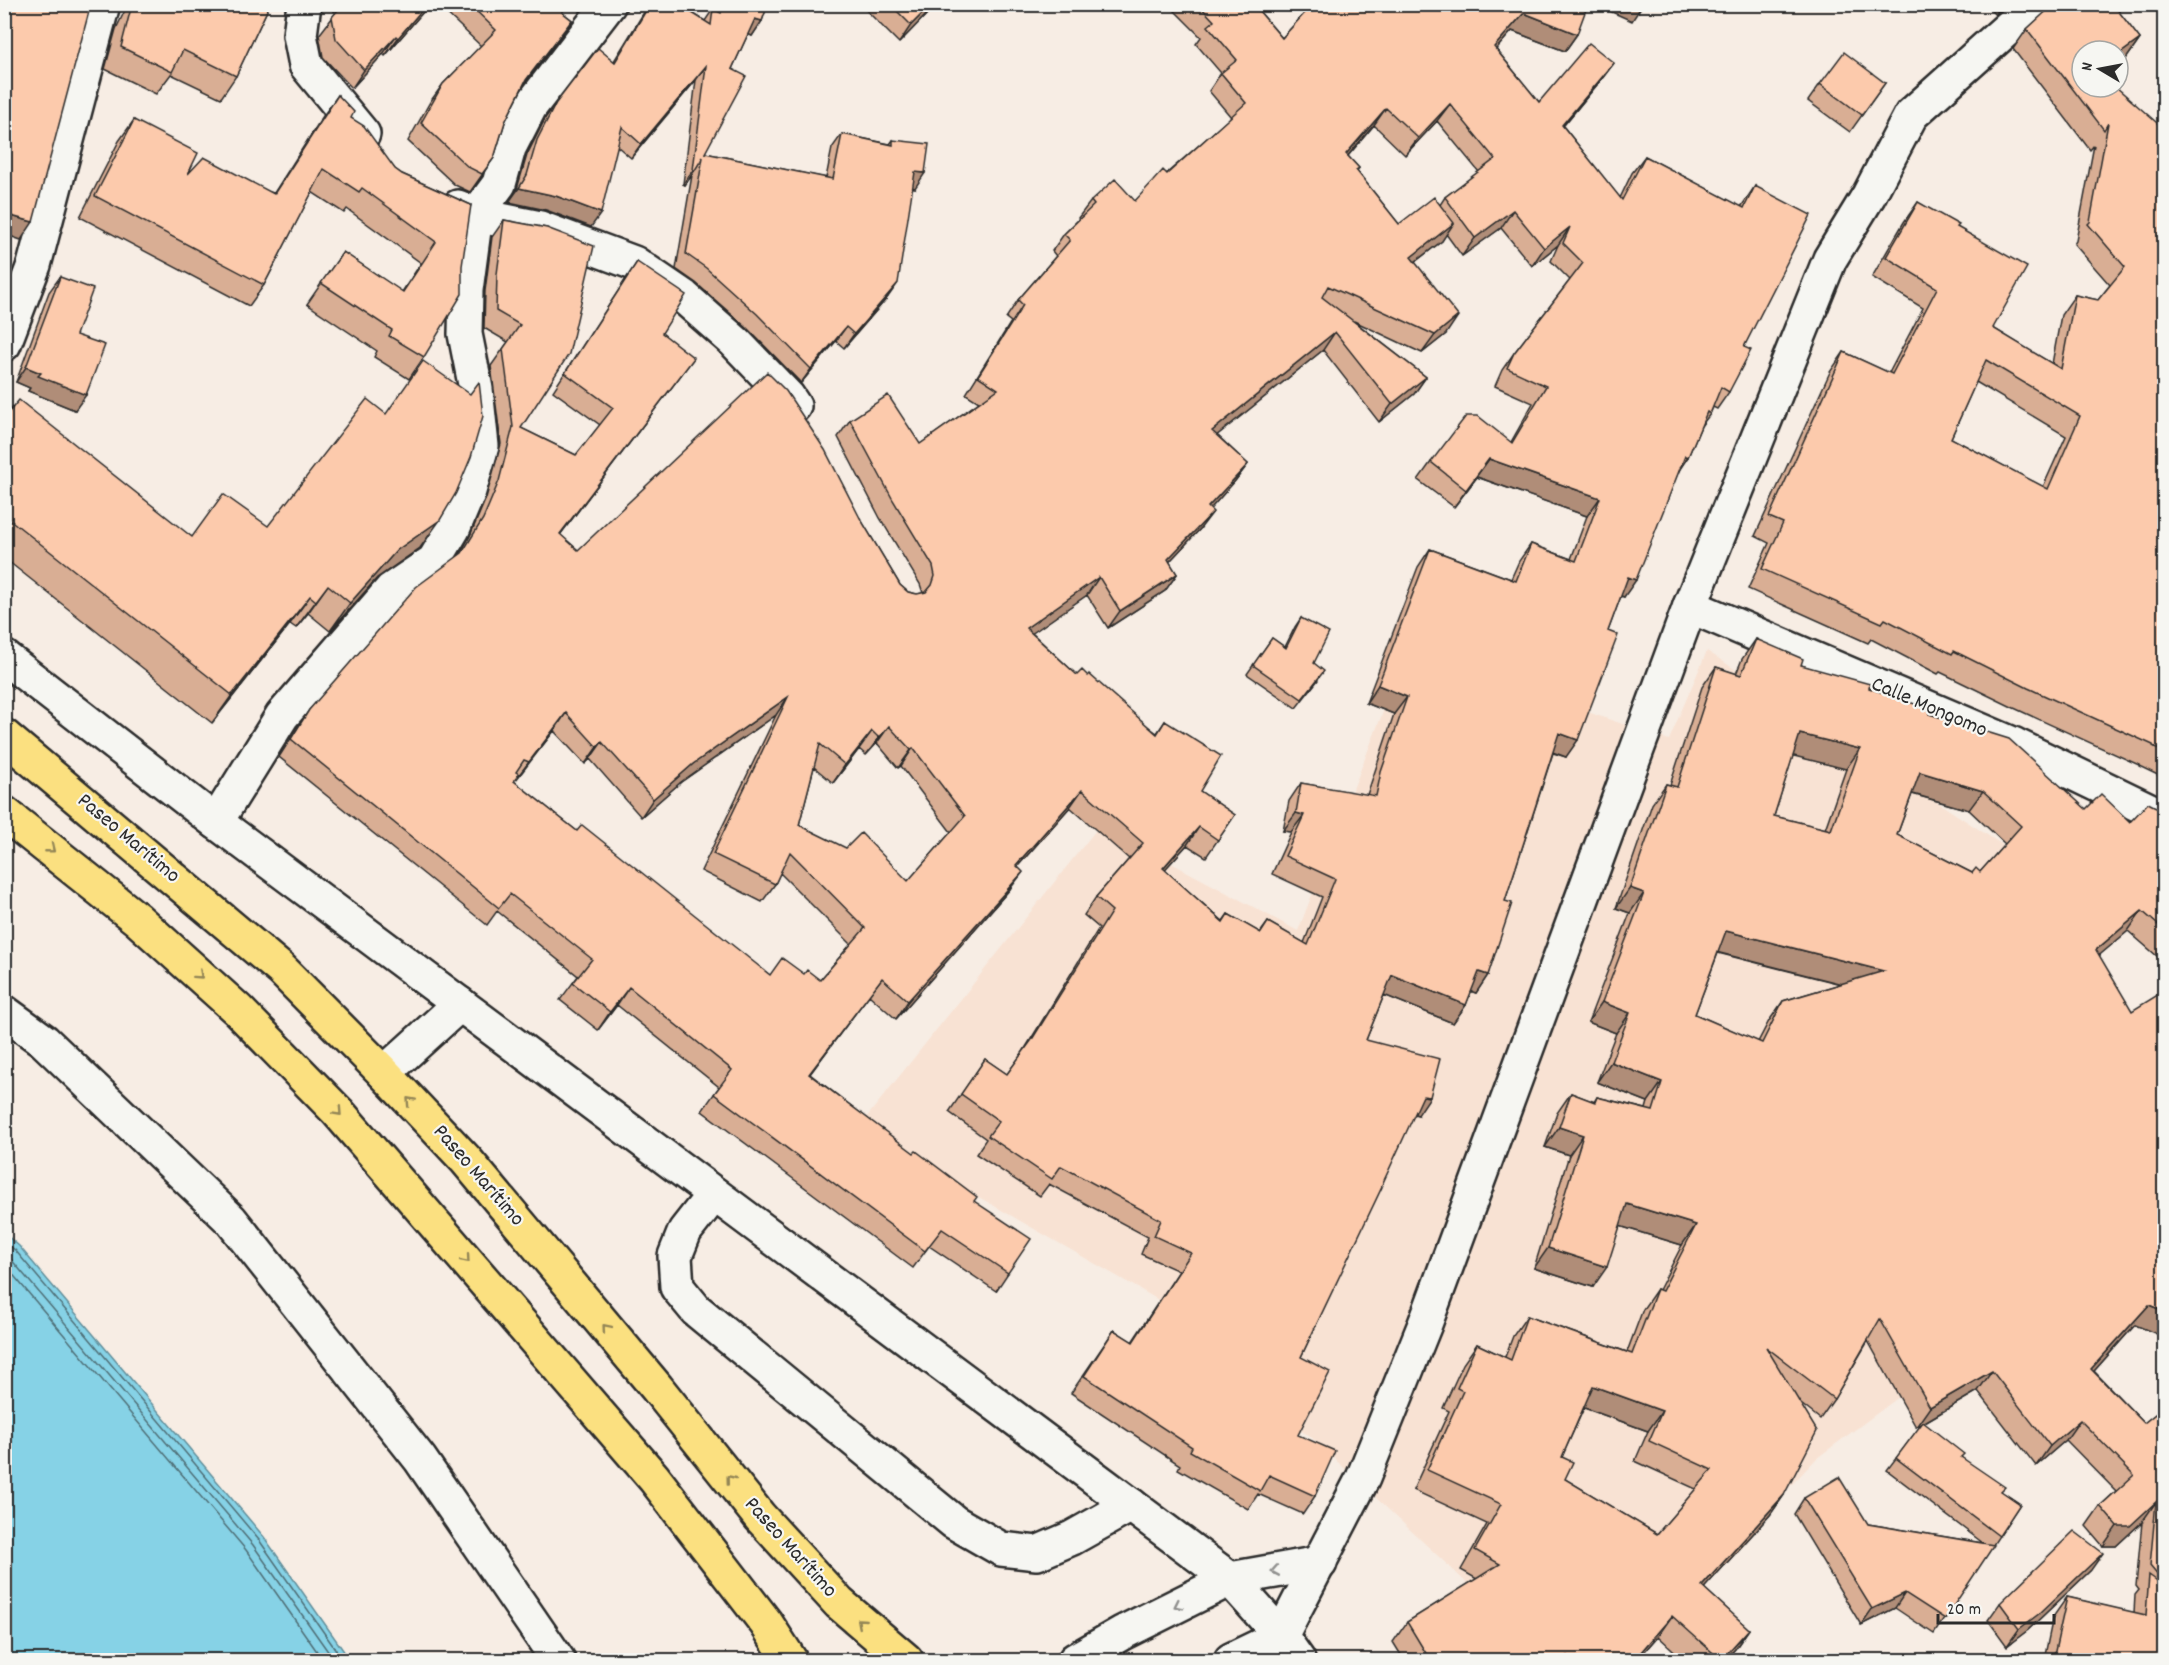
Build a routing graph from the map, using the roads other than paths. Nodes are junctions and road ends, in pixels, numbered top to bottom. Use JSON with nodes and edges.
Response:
{"nodes":[{"id":1,"x":103,"y":4,"type":"edge"},
{"id":2,"x":304,"y":4,"type":"edge"},
{"id":3,"x":609,"y":4,"type":"edge"},
{"id":4,"x":2036,"y":4,"type":"edge"},
{"id":5,"x":376,"y":154,"type":"edge"},
{"id":6,"x":435,"y":197,"type":"edge"},
{"id":7,"x":476,"y":215,"type":"junction"},
{"id":8,"x":4,"y":344,"type":"edge"},
{"id":9,"x":811,"y":432,"type":"edge"},
{"id":10,"x":1690,"y":606,"type":"junction"},
{"id":11,"x":4,"y":657,"type":"edge"},
{"id":12,"x":4,"y":736,"type":"edge"},
{"id":13,"x":4,"y":813,"type":"edge"},
{"id":14,"x":2164,"y":816,"type":"edge"},
{"id":15,"x":216,"y":822,"type":"junction"},
{"id":16,"x":460,"y":1004,"type":"junction"},
{"id":17,"x":4,"y":1012,"type":"edge"},
{"id":18,"x":384,"y":1073,"type":"junction"},
{"id":19,"x":714,"y":1194,"type":"junction"},
{"id":20,"x":1131,"y":1505,"type":"junction"},
{"id":21,"x":1320,"y":1563,"type":"junction"},
{"id":22,"x":1230,"y":1579,"type":"junction"},
{"id":23,"x":1290,"y":1648,"type":"edge"},
{"id":24,"x":558,"y":1660,"type":"edge"},
{"id":25,"x":790,"y":1660,"type":"edge"},
{"id":26,"x":906,"y":1660,"type":"edge"},
{"id":27,"x":1075,"y":1660,"type":"edge"},
{"id":28,"x":1231,"y":1660,"type":"edge"}],
"edges":[{"from":1,"to":8,"type":"street"},
{"from":2,"to":5,"type":"street"},
{"from":3,"to":7,"type":"street"},
{"from":4,"to":10,"type":"street"},
{"from":6,"to":7,"type":"street"},
{"from":7,"to":9,"type":"street"},
{"from":7,"to":15,"type":"street"},
{"from":10,"to":14,"type":"street","name":"Calle Mongomo"},
{"from":10,"to":21,"type":"street"},
{"from":11,"to":15,"type":"street"},
{"from":12,"to":18,"type":"main road","name":"Paseo Marítimo"},
{"from":13,"to":25,"type":"main road","one_way":true},
{"from":15,"to":16,"type":"street"},
{"from":16,"to":18,"type":"street"},
{"from":16,"to":19,"type":"street"},
{"from":17,"to":24,"type":"street"},
{"from":26,"to":18,"type":"main road","name":"Paseo Marítimo","one_way":true},
{"from":19,"to":20,"type":"street"},
{"from":19,"to":20,"type":"street"},
{"from":20,"to":22,"type":"street"},
{"from":21,"to":22,"type":"street","one_way":true},
{"from":21,"to":23,"type":"street"},
{"from":22,"to":23,"type":"street"},
{"from":22,"to":27,"type":"street","one_way":true},
{"from":23,"to":28,"type":"street"}]}
